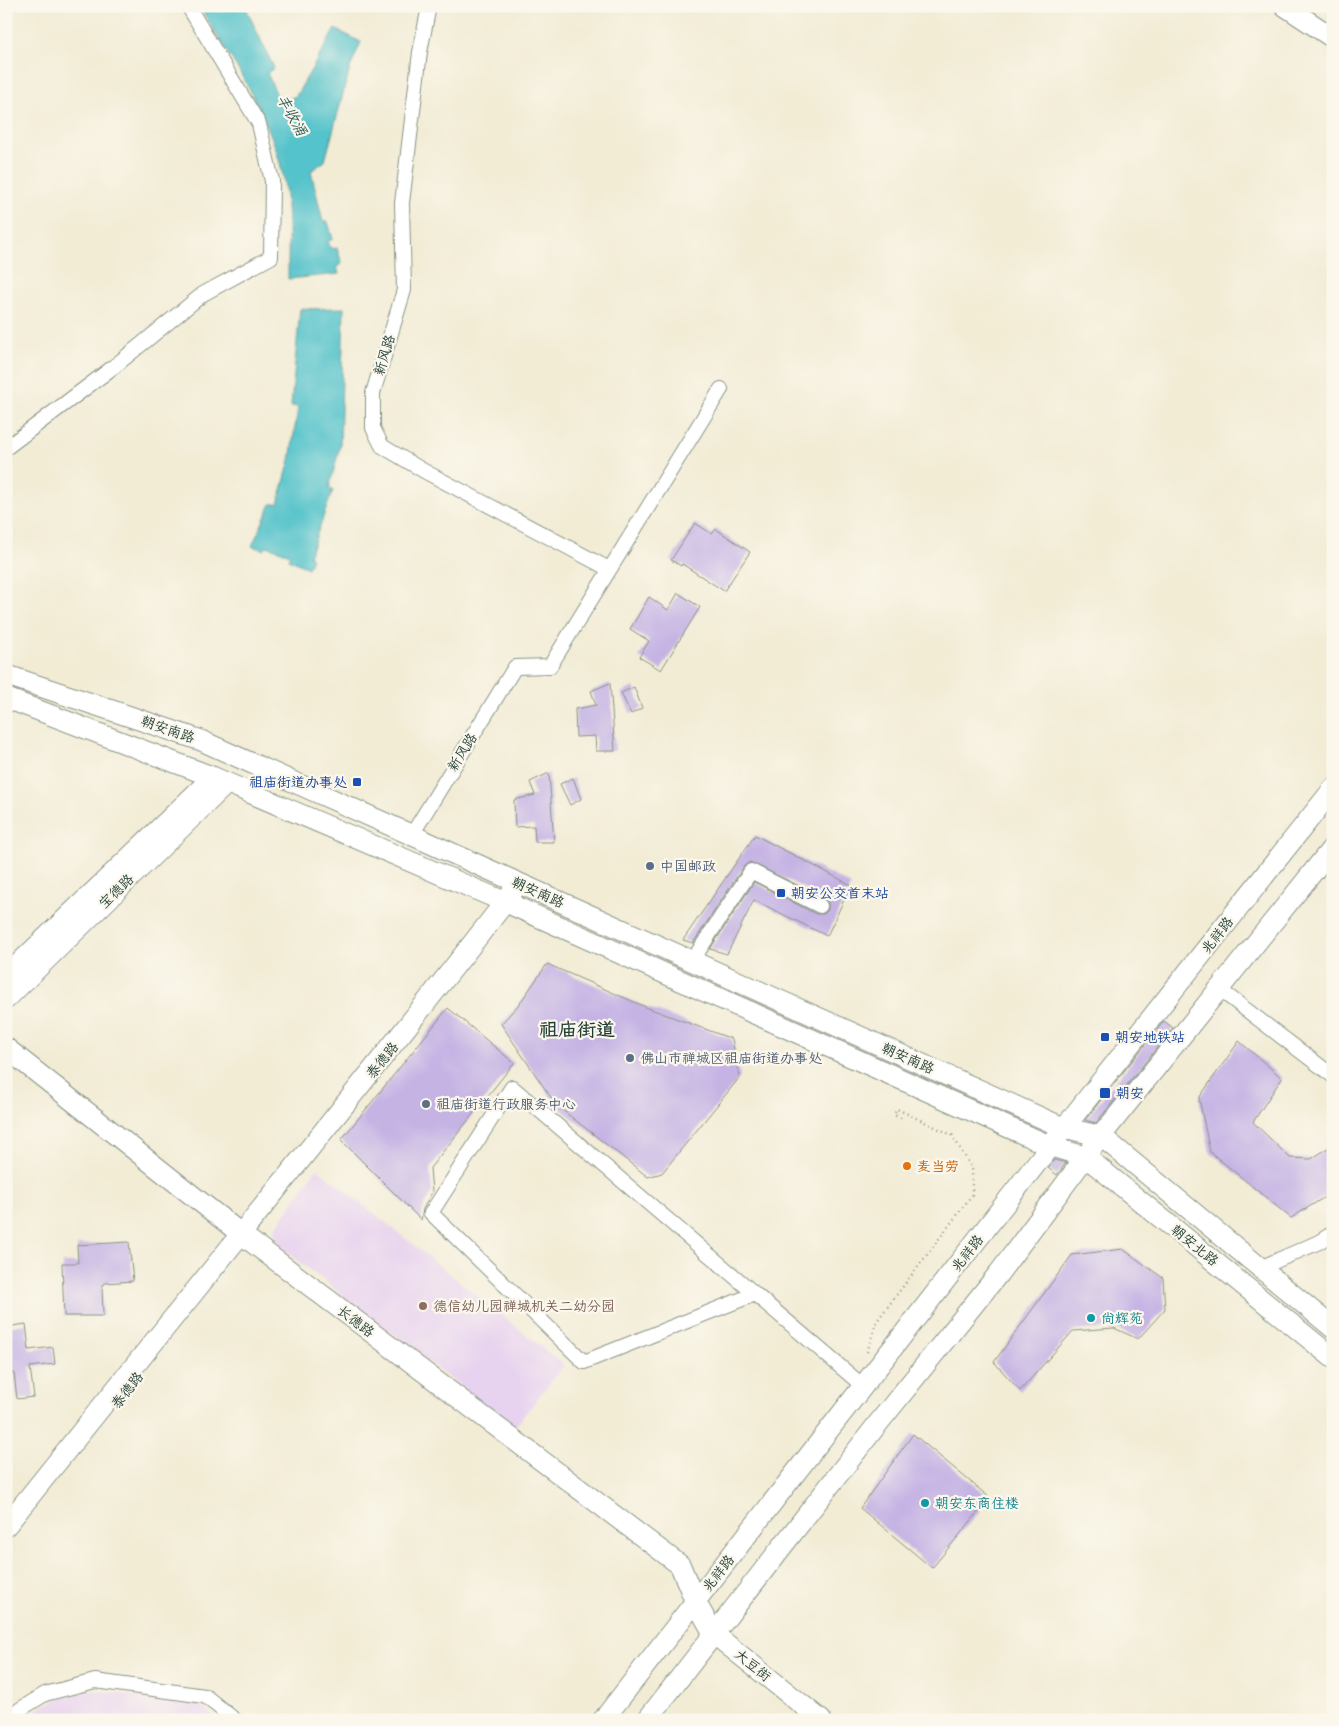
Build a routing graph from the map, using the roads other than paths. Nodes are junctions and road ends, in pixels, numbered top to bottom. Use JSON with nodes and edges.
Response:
{"nodes":[{"id":1,"x":188,"y":6,"type":"edge"},
{"id":2,"x":429,"y":6,"type":"edge"},
{"id":3,"x":1285,"y":6,"type":"edge"},
{"id":4,"x":1333,"y":38,"type":"edge"},
{"id":5,"x":721,"y":389,"type":"dead end"},
{"id":6,"x":6,"y":448,"type":"edge"},
{"id":7,"x":609,"y":569,"type":"junction"},
{"id":8,"x":6,"y":675,"type":"edge"},
{"id":9,"x":6,"y":698,"type":"edge"},
{"id":10,"x":219,"y":780,"type":"junction"},
{"id":11,"x":1333,"y":789,"type":"edge"},
{"id":12,"x":411,"y":836,"type":"junction"},
{"id":13,"x":1333,"y":847,"type":"edge"},
{"id":14,"x":519,"y":884,"type":"junction"},
{"id":15,"x":505,"y":902,"type":"junction"},
{"id":16,"x":820,"y":906,"type":"dead end"},
{"id":17,"x":692,"y":961,"type":"junction"},
{"id":18,"x":6,"y":976,"type":"edge"},
{"id":19,"x":1219,"y":989,"type":"junction"},
{"id":20,"x":6,"y":999,"type":"edge"},
{"id":21,"x":6,"y":1048,"type":"edge"},
{"id":22,"x":1333,"y":1076,"type":"edge"},
{"id":23,"x":1064,"y":1128,"type":"junction"},
{"id":24,"x":1101,"y":1136,"type":"junction"},
{"id":25,"x":1050,"y":1146,"type":"junction"},
{"id":26,"x":1086,"y":1157,"type":"junction"},
{"id":27,"x":1333,"y":1233,"type":"edge"},
{"id":28,"x":241,"y":1234,"type":"junction"},
{"id":29,"x":1260,"y":1268,"type":"junction"},
{"id":30,"x":755,"y":1294,"type":"junction"},
{"id":31,"x":1333,"y":1328,"type":"edge"},
{"id":32,"x":1333,"y":1358,"type":"edge"},
{"id":33,"x":863,"y":1386,"type":"junction"},
{"id":34,"x":6,"y":1526,"type":"edge"},
{"id":35,"x":6,"y":1542,"type":"edge"},
{"id":36,"x":695,"y":1601,"type":"junction"},
{"id":37,"x":714,"y":1634,"type":"junction"},
{"id":38,"x":6,"y":1718,"type":"edge"},
{"id":39,"x":235,"y":1720,"type":"edge"},
{"id":40,"x":603,"y":1720,"type":"edge"},
{"id":41,"x":648,"y":1720,"type":"edge"},
{"id":42,"x":821,"y":1720,"type":"edge"}],
"edges":[{"from":1,"to":6,"type":"street"},
{"from":2,"to":7,"type":"street","name":"新风路"},
{"from":3,"to":4,"type":"main road"},
{"from":5,"to":7,"type":"street","name":"新风路"},
{"from":7,"to":12,"type":"street","name":"新风路"},
{"from":8,"to":12,"type":"main road","name":"朝安南路"},
{"from":9,"to":10,"type":"main road","name":"朝安南路"},
{"from":10,"to":15,"type":"main road","name":"朝安南路"},
{"from":10,"to":18,"type":"main road","name":"宝德路"},
{"from":10,"to":20,"type":"main road","name":"宝德路"},
{"from":11,"to":23,"type":"main road","name":"兆祥路"},
{"from":12,"to":14,"type":"main road","name":"朝安南路"},
{"from":13,"to":19,"type":"main road"},
{"from":14,"to":15,"type":"main road","name":"泰德路"},
{"from":14,"to":17,"type":"main road","name":"朝安南路"},
{"from":15,"to":25,"type":"main road","name":"朝安南路"},
{"from":15,"to":28,"type":"main road","name":"泰德路"},
{"from":16,"to":17,"type":"street"},
{"from":17,"to":23,"type":"main road","name":"朝安南路"},
{"from":19,"to":22,"type":"street"},
{"from":19,"to":24,"type":"main road"},
{"from":21,"to":28,"type":"main road","name":"长德路"},
{"from":23,"to":24,"type":"main road","name":"朝安北路"},
{"from":23,"to":25,"type":"main road","name":"兆祥路"},
{"from":24,"to":26,"type":"main road"},
{"from":24,"to":29,"type":"main road","name":"朝安北路"},
{"from":25,"to":26,"type":"main road","name":"朝安北路"},
{"from":25,"to":33,"type":"main road","name":"兆祥路"},
{"from":26,"to":32,"type":"main road","name":"朝安北路"},
{"from":26,"to":37,"type":"main road"},
{"from":27,"to":29,"type":"street"},
{"from":28,"to":34,"type":"main road","name":"泰德路"},
{"from":28,"to":35,"type":"main road","name":"泰德路"},
{"from":28,"to":36,"type":"main road","name":"长德路"},
{"from":29,"to":31,"type":"main road","name":"朝安北路"},
{"from":30,"to":30,"type":"street"},
{"from":30,"to":33,"type":"street"},
{"from":33,"to":36,"type":"main road","name":"兆祥路"},
{"from":36,"to":37,"type":"main road","name":"大豆街"},
{"from":36,"to":40,"type":"main road","name":"兆祥路"},
{"from":37,"to":41,"type":"main road"},
{"from":37,"to":42,"type":"main road","name":"大豆街"},
{"from":38,"to":39,"type":"street"}]}
